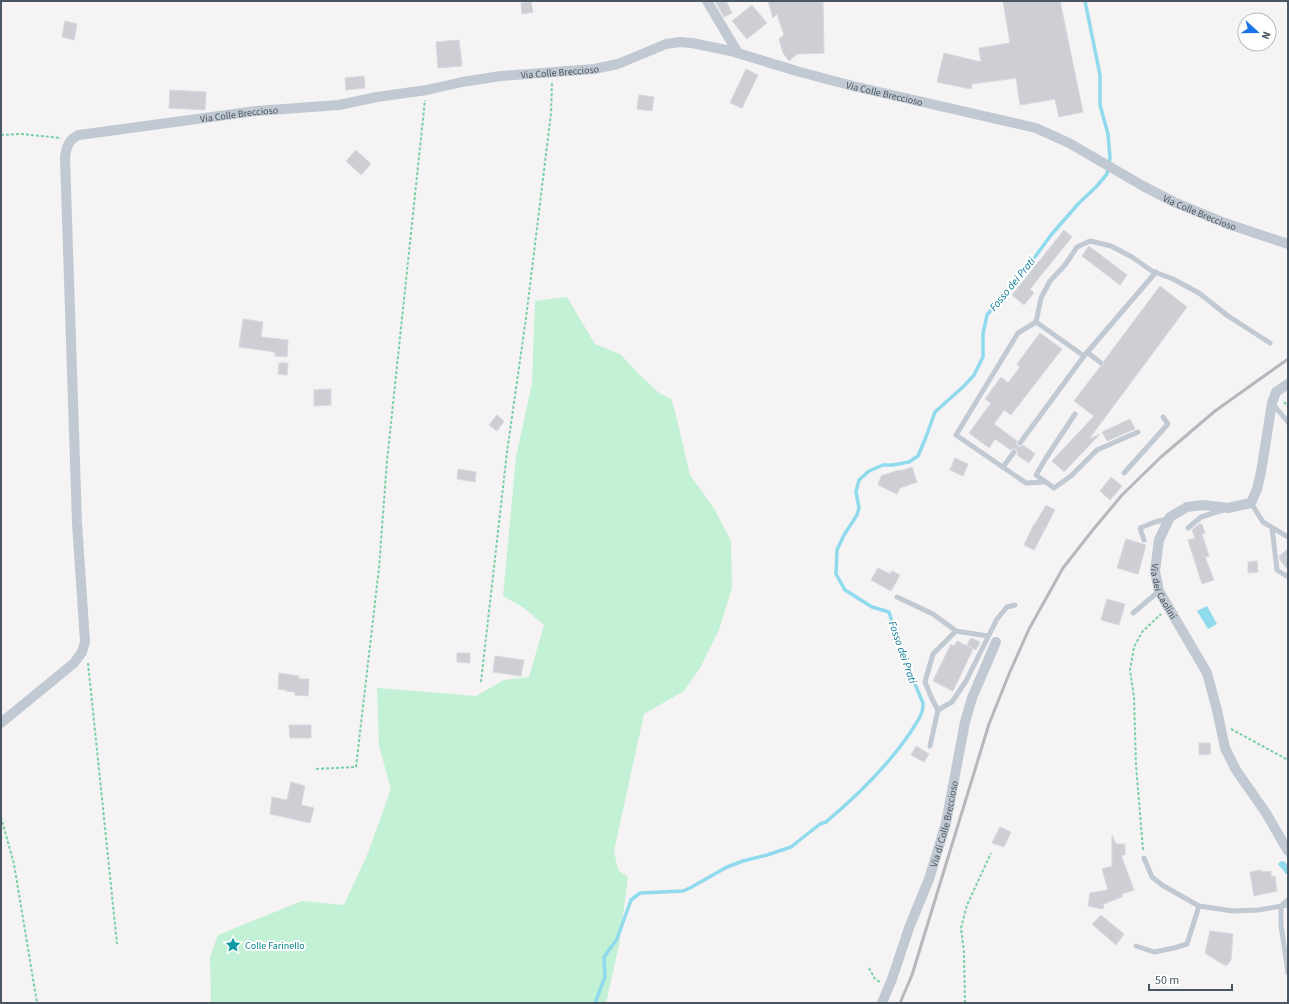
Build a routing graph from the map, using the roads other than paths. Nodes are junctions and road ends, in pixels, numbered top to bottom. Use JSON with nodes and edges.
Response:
{"nodes":[{"id":1,"x":707,"y":1,"type":"edge"},
{"id":2,"x":738,"y":53,"type":"junction"},
{"id":3,"x":1288,"y":244,"type":"edge"},
{"id":4,"x":1156,"y":272,"type":"junction"},
{"id":5,"x":1036,"y":322,"type":"junction"},
{"id":6,"x":1270,"y":343,"type":"dead end"},
{"id":7,"x":1086,"y":354,"type":"junction"},
{"id":8,"x":1101,"y":363,"type":"dead end"},
{"id":9,"x":1288,"y":384,"type":"edge"},
{"id":10,"x":1272,"y":403,"type":"junction"},
{"id":11,"x":1075,"y":414,"type":"dead end"},
{"id":12,"x":1163,"y":417,"type":"dead end"},
{"id":13,"x":1288,"y":422,"type":"edge"},
{"id":14,"x":1138,"y":432,"type":"dead end"},
{"id":15,"x":1020,"y":443,"type":"dead end"},
{"id":16,"x":1014,"y":452,"type":"dead end"},
{"id":17,"x":1003,"y":467,"type":"junction"},
{"id":18,"x":1124,"y":473,"type":"dead end"},
{"id":19,"x":1045,"y":482,"type":"junction"},
{"id":20,"x":1251,"y":503,"type":"junction"},
{"id":21,"x":1228,"y":508,"type":"junction"},
{"id":22,"x":1169,"y":519,"type":"junction"},
{"id":23,"x":1188,"y":528,"type":"dead end"},
{"id":24,"x":1272,"y":528,"type":"junction"},
{"id":25,"x":1288,"y":536,"type":"edge"},
{"id":26,"x":1144,"y":540,"type":"dead end"},
{"id":27,"x":1288,"y":577,"type":"edge"},
{"id":28,"x":1159,"y":591,"type":"junction"},
{"id":29,"x":897,"y":597,"type":"dead end"},
{"id":30,"x":1015,"y":605,"type":"dead end"},
{"id":31,"x":1133,"y":613,"type":"dead end"},
{"id":32,"x":956,"y":631,"type":"junction"},
{"id":33,"x":988,"y":636,"type":"junction"},
{"id":34,"x":996,"y":642,"type":"dead end"},
{"id":35,"x":938,"y":710,"type":"junction"},
{"id":36,"x":1,"y":723,"type":"edge"},
{"id":37,"x":930,"y":746,"type":"dead end"},
{"id":38,"x":1288,"y":851,"type":"edge"},
{"id":39,"x":1144,"y":858,"type":"road end"},
{"id":40,"x":1288,"y":900,"type":"edge"},
{"id":41,"x":1288,"y":905,"type":"edge"},
{"id":42,"x":1199,"y":906,"type":"junction"},
{"id":43,"x":1281,"y":906,"type":"junction"},
{"id":44,"x":1136,"y":946,"type":"dead end"},
{"id":45,"x":1288,"y":973,"type":"edge"},
{"id":46,"x":882,"y":1003,"type":"edge"}],
"edges":[{"from":1,"to":2,"type":"street"},
{"from":2,"to":3,"type":"street","name":"Via Colle Breccioso"},
{"from":2,"to":36,"type":"street","name":"Via Colle Breccioso"},
{"from":4,"to":5,"type":"lane"},
{"from":4,"to":6,"type":"lane"},
{"from":4,"to":7,"type":"lane"},
{"from":5,"to":7,"type":"lane"},
{"from":5,"to":17,"type":"lane"},
{"from":7,"to":8,"type":"lane"},
{"from":7,"to":15,"type":"lane"},
{"from":9,"to":10,"type":"street"},
{"from":10,"to":13,"type":"lane"},
{"from":10,"to":20,"type":"street"},
{"from":11,"to":19,"type":"lane"},
{"from":12,"to":18,"type":"lane"},
{"from":14,"to":19,"type":"lane"},
{"from":16,"to":17,"type":"lane"},
{"from":17,"to":19,"type":"lane"},
{"from":20,"to":21,"type":"street"},
{"from":20,"to":24,"type":"lane"},
{"from":21,"to":22,"type":"street"},
{"from":21,"to":23,"type":"lane"},
{"from":22,"to":26,"type":"lane"},
{"from":22,"to":28,"type":"street","name":"Via dei Caolini"},
{"from":24,"to":25,"type":"lane"},
{"from":24,"to":27,"type":"lane"},
{"from":28,"to":31,"type":"lane"},
{"from":28,"to":38,"type":"street","name":"Via dei Caolini"},
{"from":29,"to":32,"type":"lane"},
{"from":30,"to":33,"type":"lane"},
{"from":32,"to":33,"type":"lane"},
{"from":32,"to":35,"type":"lane"},
{"from":33,"to":35,"type":"lane"},
{"from":34,"to":46,"type":"street","name":"Via di Colle Breccioso"},
{"from":35,"to":37,"type":"lane"},
{"from":39,"to":42,"type":"lane"},
{"from":40,"to":43,"type":"lane"},
{"from":41,"to":43,"type":"lane"},
{"from":42,"to":43,"type":"lane"},
{"from":42,"to":44,"type":"lane"},
{"from":43,"to":45,"type":"lane"}]}
